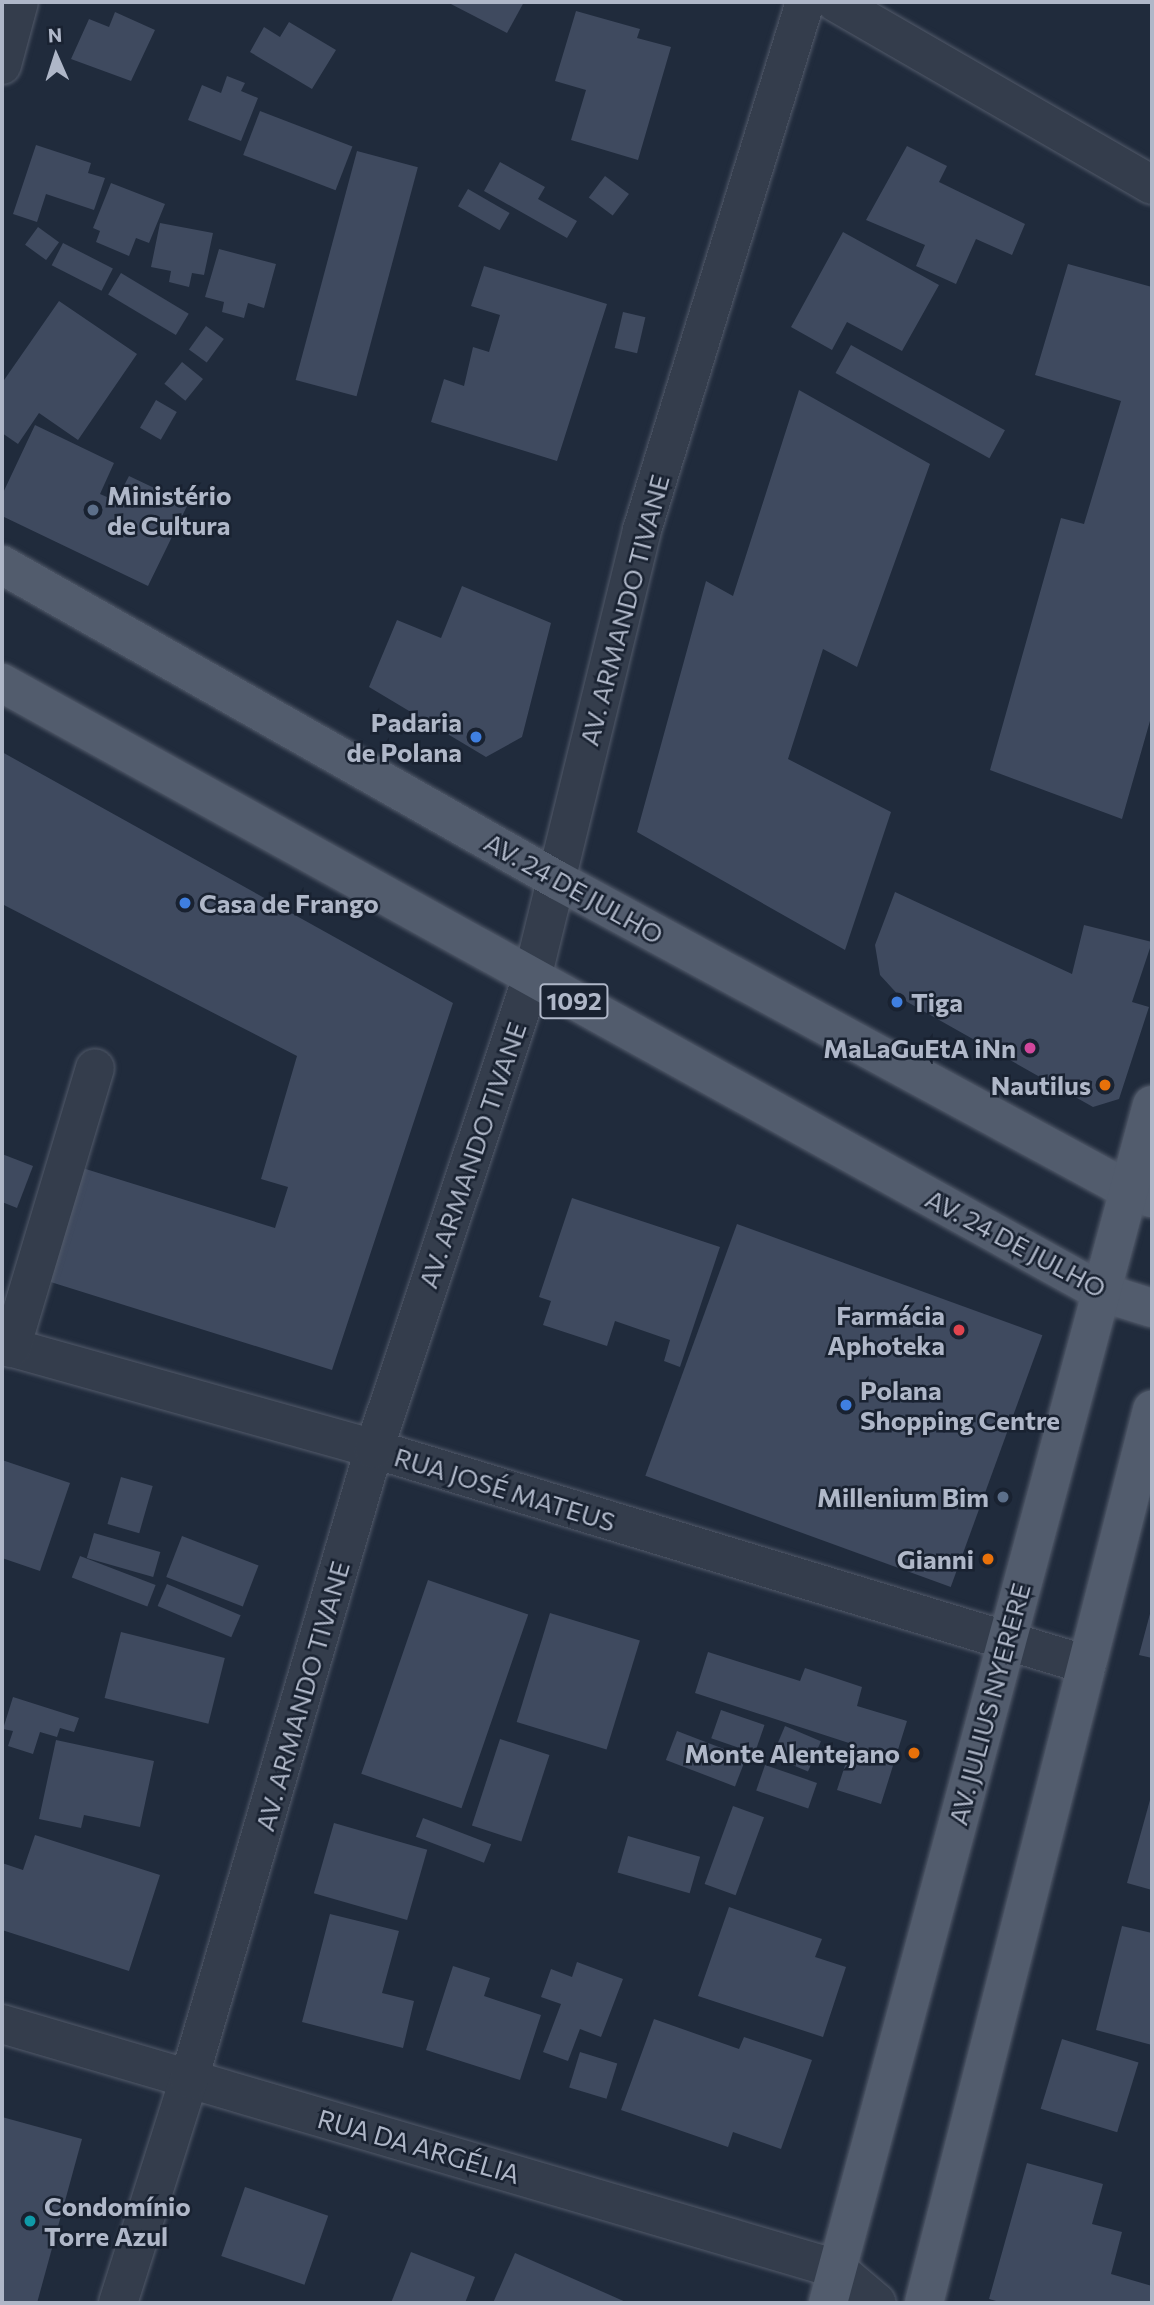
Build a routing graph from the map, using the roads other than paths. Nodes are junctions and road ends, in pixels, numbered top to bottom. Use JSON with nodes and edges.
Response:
{"nodes":[{"id":1,"x":19,"y":2,"type":"edge"},
{"id":2,"x":804,"y":2,"type":"edge"},
{"id":3,"x":835,"y":2,"type":"edge"},
{"id":4,"x":2,"y":65,"type":"edge"},
{"id":5,"x":1152,"y":185,"type":"edge"},
{"id":6,"x":2,"y":565,"type":"edge"},
{"id":7,"x":2,"y":683,"type":"edge"},
{"id":8,"x":557,"y":880,"type":"junction"},
{"id":9,"x":532,"y":978,"type":"junction"},
{"id":10,"x":95,"y":1068,"type":"dead end"},
{"id":11,"x":1152,"y":1105,"type":"edge"},
{"id":12,"x":1141,"y":1195,"type":"edge"},
{"id":13,"x":1101,"y":1292,"type":"junction"},
{"id":14,"x":1152,"y":1308,"type":"edge"},
{"id":15,"x":7,"y":1347,"type":"edge"},
{"id":16,"x":1152,"y":1410,"type":"edge"},
{"id":17,"x":374,"y":1449,"type":"junction"},
{"id":18,"x":1007,"y":1640,"type":"junction"},
{"id":19,"x":1087,"y":1665,"type":"junction"},
{"id":20,"x":2,"y":2024,"type":"edge"},
{"id":21,"x":190,"y":2079,"type":"junction"},
{"id":22,"x":832,"y":2286,"type":"edge"},
{"id":23,"x":118,"y":2303,"type":"edge"},
{"id":24,"x":877,"y":2303,"type":"edge"},
{"id":25,"x":924,"y":2303,"type":"edge"}],
"edges":[{"from":1,"to":4,"type":"street"},
{"from":2,"to":8,"type":"street","name":"AV. ARMANDO TIVANE"},
{"from":3,"to":5,"type":"street"},
{"from":6,"to":8,"type":"main road","name":"AV. 24 DE JULHO"},
{"from":7,"to":9,"type":"main road","name":"AV. 24 DE JULHO","number":"1092"},
{"from":8,"to":9,"type":"street","name":"AV. ARMANDO TIVANE"},
{"from":8,"to":12,"type":"main road","name":"AV. 24 DE JULHO"},
{"from":9,"to":13,"type":"main road","name":"AV. 24 DE JULHO","number":"1092"},
{"from":9,"to":17,"type":"street","name":"AV. ARMANDO TIVANE"},
{"from":10,"to":15,"type":"street"},
{"from":11,"to":12,"type":"main road","name":"AV. JULIUS NYERERE"},
{"from":12,"to":13,"type":"main road","name":"AV. JULIUS NYERERE"},
{"from":13,"to":14,"type":"main road","name":"AV. 24 DE JULHO","number":"1092"},
{"from":13,"to":18,"type":"main road","name":"AV. JULIUS NYERERE"},
{"from":15,"to":17,"type":"street","name":"RUA JOSÉ MATEUS"},
{"from":16,"to":19,"type":"main road"},
{"from":17,"to":18,"type":"street","name":"RUA JOSÉ MATEUS"},
{"from":17,"to":21,"type":"street","name":"AV. ARMANDO TIVANE"},
{"from":18,"to":19,"type":"street","name":"RUA JOSÉ MATEUS"},
{"from":18,"to":22,"type":"main road","name":"AV. JULIUS NYERERE"},
{"from":19,"to":25,"type":"main road"},
{"from":20,"to":21,"type":"street","name":"RUA DA ARGÉLIA"},
{"from":21,"to":22,"type":"street","name":"RUA DA ARGÉLIA"},
{"from":21,"to":23,"type":"street","name":"AV. ARMANDO TIVANE"},
{"from":22,"to":24,"type":"street"}]}
